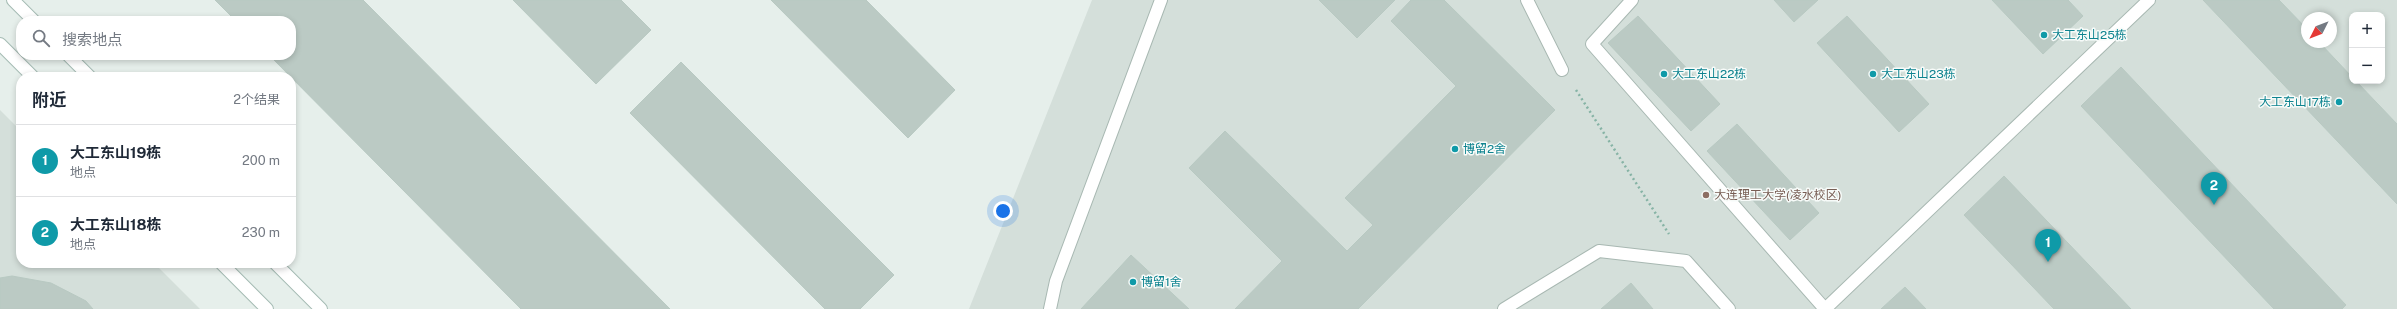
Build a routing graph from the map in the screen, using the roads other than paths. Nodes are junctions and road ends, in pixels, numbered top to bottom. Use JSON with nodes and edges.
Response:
{"nodes":[{"id":1,"x":13,"y":0,"type":"edge"},
{"id":2,"x":1161,"y":0,"type":"edge"},
{"id":3,"x":1527,"y":0,"type":"edge"},
{"id":4,"x":1632,"y":0,"type":"edge"},
{"id":5,"x":2149,"y":0,"type":"edge"},
{"id":6,"x":29,"y":16,"type":"edge"},
{"id":7,"x":0,"y":44,"type":"edge"},
{"id":8,"x":16,"y":60,"type":"edge"},
{"id":9,"x":16,"y":60,"type":"edge"},
{"id":10,"x":73,"y":60,"type":"edge"},
{"id":11,"x":1562,"y":70,"type":"road end"},
{"id":12,"x":28,"y":72,"type":"edge"},
{"id":13,"x":85,"y":72,"type":"edge"},
{"id":14,"x":225,"y":268,"type":"edge"},
{"id":15,"x":280,"y":268,"type":"edge"},
{"id":16,"x":267,"y":309,"type":"edge"},
{"id":17,"x":321,"y":309,"type":"edge"},
{"id":18,"x":1050,"y":309,"type":"edge"},
{"id":19,"x":1504,"y":309,"type":"edge"},
{"id":20,"x":1729,"y":309,"type":"edge"},
{"id":21,"x":1825,"y":309,"type":"edge"}],
"edges":[{"from":1,"to":6,"type":"street"},
{"from":2,"to":18,"type":"street"},
{"from":3,"to":11,"type":"street"},
{"from":4,"to":21,"type":"street"},
{"from":5,"to":21,"type":"street"},
{"from":7,"to":8,"type":"street"},
{"from":9,"to":12,"type":"street"},
{"from":10,"to":13,"type":"street"},
{"from":14,"to":16,"type":"street"},
{"from":15,"to":17,"type":"street"},
{"from":19,"to":20,"type":"street"}]}
